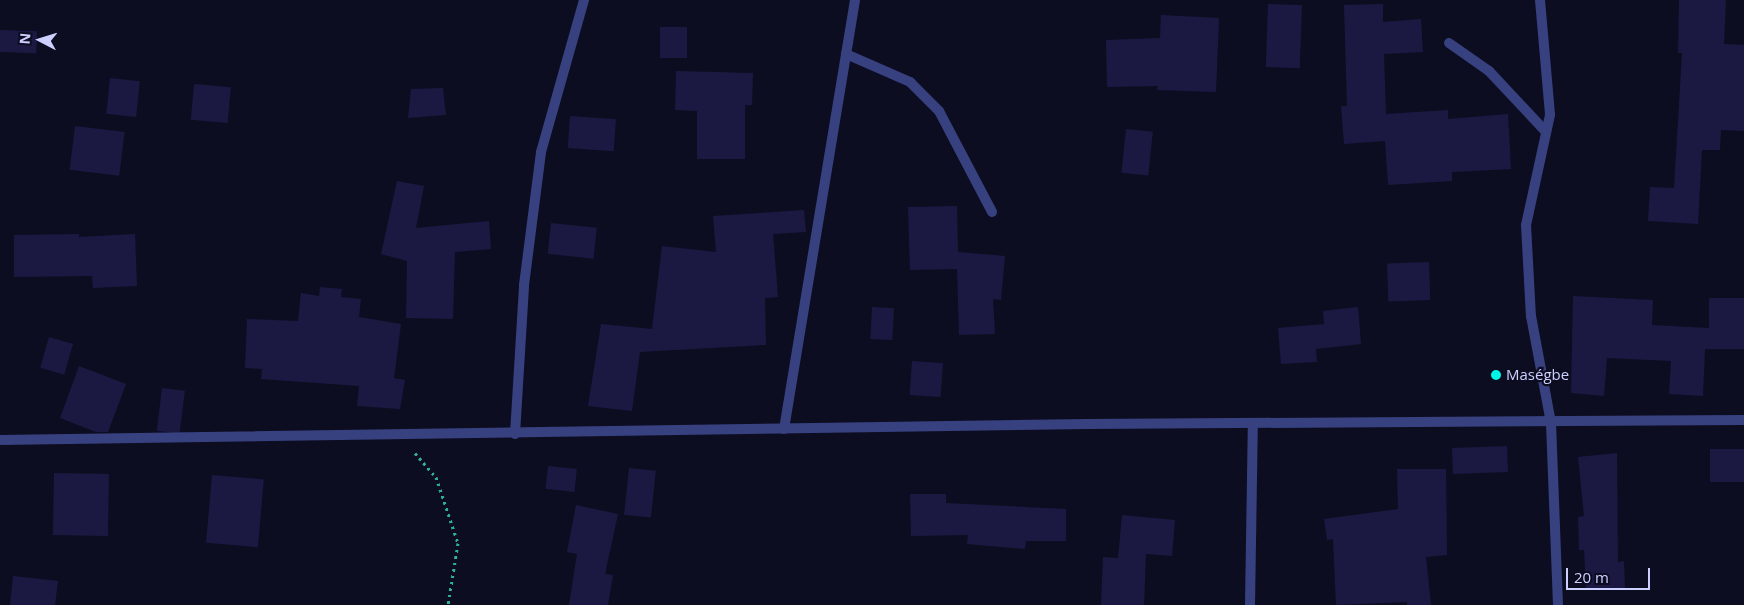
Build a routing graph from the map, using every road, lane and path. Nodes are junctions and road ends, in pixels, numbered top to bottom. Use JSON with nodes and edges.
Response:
{"nodes":[{"id":1,"x":584,"y":0,"type":"edge"},
{"id":2,"x":855,"y":0,"type":"edge"},
{"id":3,"x":1540,"y":0,"type":"edge"},
{"id":4,"x":1449,"y":44,"type":"dead end"},
{"id":5,"x":846,"y":54,"type":"junction"},
{"id":6,"x":1546,"y":132,"type":"junction"},
{"id":7,"x":992,"y":212,"type":"dead end"},
{"id":8,"x":1744,"y":420,"type":"edge"},
{"id":9,"x":1254,"y":422,"type":"junction"},
{"id":10,"x":1551,"y":423,"type":"junction"},
{"id":11,"x":784,"y":429,"type":"junction"},
{"id":12,"x":514,"y":434,"type":"junction"},
{"id":13,"x":398,"y":436,"type":"junction"},
{"id":14,"x":0,"y":440,"type":"edge"},
{"id":15,"x":448,"y":605,"type":"edge"},
{"id":16,"x":1250,"y":605,"type":"edge"},
{"id":17,"x":1558,"y":605,"type":"edge"}],
"edges":[{"from":1,"to":12,"type":"street"},
{"from":2,"to":5,"type":"street"},
{"from":3,"to":6,"type":"street"},
{"from":4,"to":6,"type":"street"},
{"from":5,"to":7,"type":"street"},
{"from":5,"to":11,"type":"street"},
{"from":6,"to":10,"type":"street"},
{"from":8,"to":10,"type":"street"},
{"from":9,"to":10,"type":"street"},
{"from":9,"to":11,"type":"street"},
{"from":9,"to":16,"type":"street"},
{"from":10,"to":17,"type":"street"},
{"from":11,"to":12,"type":"street"},
{"from":12,"to":13,"type":"street"},
{"from":13,"to":14,"type":"street"},
{"from":13,"to":15,"type":"path"}]}
